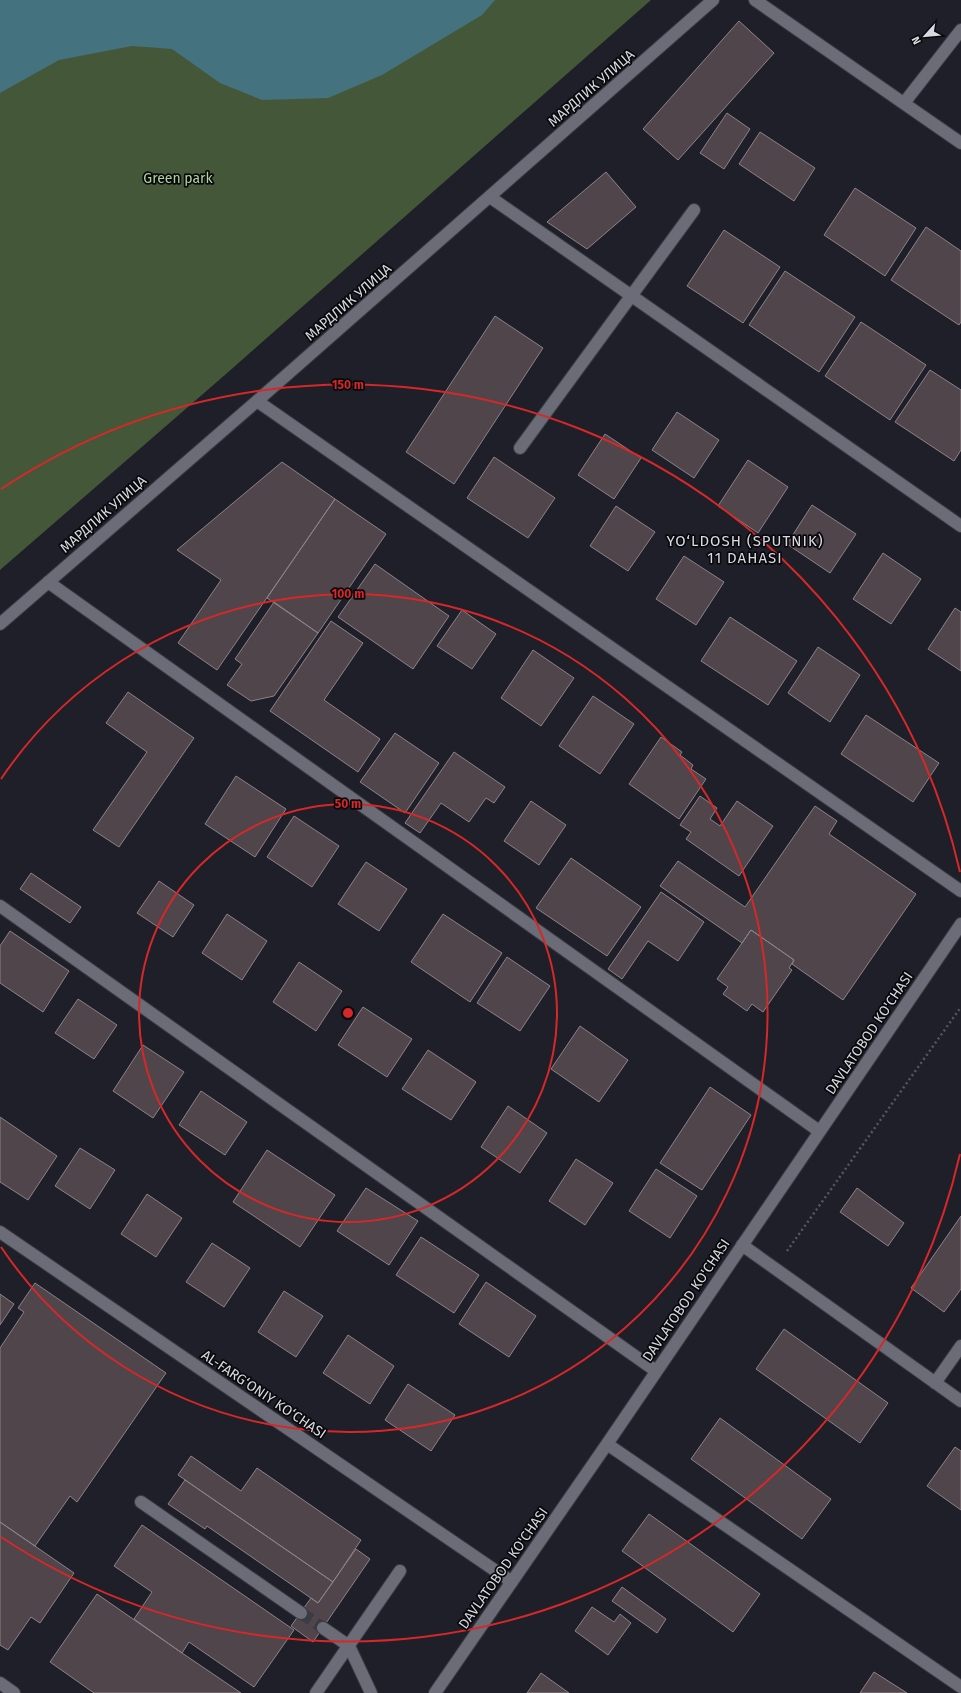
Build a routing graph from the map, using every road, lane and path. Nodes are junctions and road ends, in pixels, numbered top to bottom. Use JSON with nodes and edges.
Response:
{"nodes":[{"id":1,"x":713,"y":0,"type":"edge"},
{"id":2,"x":755,"y":0,"type":"edge"},
{"id":3,"x":961,"y":30,"type":"edge"},
{"id":4,"x":904,"y":103,"type":"junction"},
{"id":5,"x":961,"y":143,"type":"edge"},
{"id":6,"x":490,"y":197,"type":"junction"},
{"id":7,"x":694,"y":210,"type":"dead end"},
{"id":8,"x":630,"y":295,"type":"junction"},
{"id":9,"x":257,"y":402,"type":"junction"},
{"id":10,"x":520,"y":448,"type":"dead end"},
{"id":11,"x":961,"y":526,"type":"edge"},
{"id":12,"x":48,"y":582,"type":"junction"},
{"id":13,"x":0,"y":624,"type":"edge"},
{"id":14,"x":961,"y":891,"type":"edge"},
{"id":15,"x":0,"y":906,"type":"edge"},
{"id":16,"x":961,"y":924,"type":"edge"},
{"id":17,"x":961,"y":1007,"type":"edge"},
{"id":18,"x":819,"y":1131,"type":"junction"},
{"id":19,"x":0,"y":1232,"type":"edge"},
{"id":20,"x":742,"y":1245,"type":"junction"},
{"id":21,"x":774,"y":1268,"type":"junction"},
{"id":22,"x":961,"y":1346,"type":"edge"},
{"id":23,"x":656,"y":1371,"type":"junction"},
{"id":24,"x":935,"y":1383,"type":"junction"},
{"id":25,"x":961,"y":1401,"type":"edge"},
{"id":26,"x":607,"y":1444,"type":"junction"},
{"id":27,"x":141,"y":1502,"type":"dead end"},
{"id":28,"x":400,"y":1572,"type":"dead end"},
{"id":29,"x":512,"y":1582,"type":"junction"},
{"id":30,"x":301,"y":1613,"type":"tunnel mouth"},
{"id":31,"x":323,"y":1628,"type":"tunnel mouth"},
{"id":32,"x":349,"y":1646,"type":"junction"},
{"id":33,"x":0,"y":1683,"type":"edge"},
{"id":34,"x":961,"y":1687,"type":"edge"},
{"id":35,"x":14,"y":1693,"type":"edge"},
{"id":36,"x":316,"y":1693,"type":"edge"},
{"id":37,"x":371,"y":1693,"type":"edge"},
{"id":38,"x":435,"y":1693,"type":"edge"}],
"edges":[{"from":1,"to":6,"type":"street","name":"МАРДЛИК УЛИЦА"},
{"from":2,"to":4,"type":"street"},
{"from":3,"to":4,"type":"street"},
{"from":4,"to":5,"type":"street"},
{"from":6,"to":8,"type":"street"},
{"from":6,"to":9,"type":"street","name":"МАРДЛИК УЛИЦА"},
{"from":7,"to":8,"type":"street"},
{"from":8,"to":10,"type":"street"},
{"from":8,"to":11,"type":"street"},
{"from":9,"to":12,"type":"street","name":"МАРДЛИК УЛИЦА"},
{"from":9,"to":14,"type":"street"},
{"from":12,"to":13,"type":"street","name":"МАРДЛИК УЛИЦА"},
{"from":12,"to":18,"type":"street"},
{"from":15,"to":23,"type":"street"},
{"from":16,"to":18,"type":"street","name":"DAVLATOBOD KO'CHASI"},
{"from":17,"to":21,"type":"path"},
{"from":18,"to":20,"type":"street","name":"DAVLATOBOD KO'CHASI"},
{"from":19,"to":29,"type":"street","name":"AL-FARG‘ONIY KO‘CHASI"},
{"from":20,"to":21,"type":"street"},
{"from":20,"to":23,"type":"street","name":"DAVLATOBOD KO'CHASI"},
{"from":21,"to":24,"type":"street"},
{"from":22,"to":24,"type":"street"},
{"from":23,"to":26,"type":"street","name":"DAVLATOBOD KO'CHASI"},
{"from":24,"to":25,"type":"street"},
{"from":26,"to":29,"type":"street","name":"DAVLATOBOD KO'CHASI"},
{"from":26,"to":34,"type":"street"},
{"from":27,"to":30,"type":"street"},
{"from":28,"to":32,"type":"street"},
{"from":29,"to":38,"type":"street","name":"DAVLATOBOD KO'CHASI"},
{"from":31,"to":32,"type":"street"},
{"from":32,"to":36,"type":"street"},
{"from":32,"to":37,"type":"street"},
{"from":33,"to":35,"type":"street"}]}
